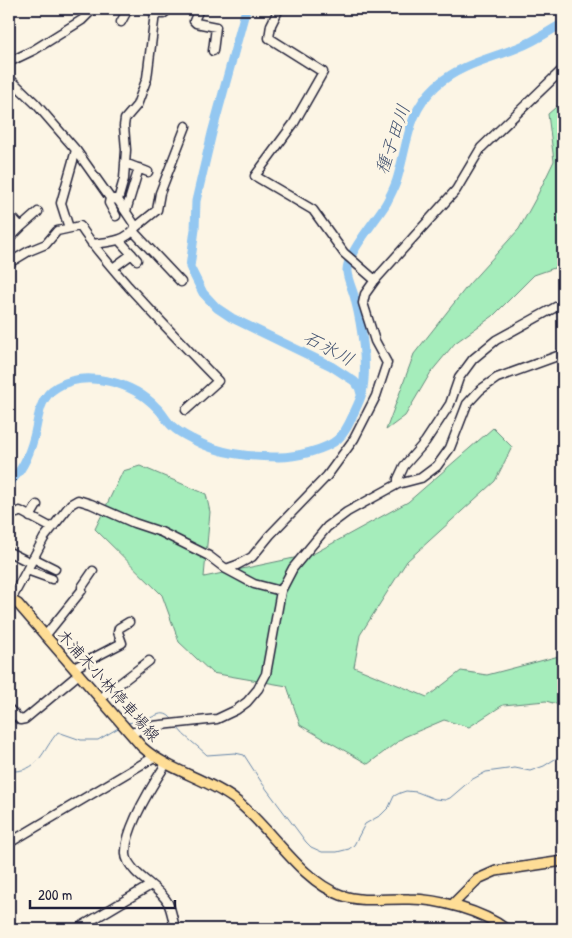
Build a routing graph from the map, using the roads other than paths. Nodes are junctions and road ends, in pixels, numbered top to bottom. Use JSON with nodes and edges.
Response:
{"nodes":[{"id":1,"x":93,"y":9,"type":"edge"},
{"id":2,"x":128,"y":9,"type":"edge"},
{"id":3,"x":169,"y":9,"type":"edge"},
{"id":4,"x":198,"y":9,"type":"edge"},
{"id":5,"x":279,"y":9,"type":"edge"},
{"id":6,"x":152,"y":11,"type":"edge"},
{"id":7,"x":121,"y":22,"type":"dead end"},
{"id":8,"x":213,"y":51,"type":"dead end"},
{"id":9,"x":9,"y":62,"type":"edge"},
{"id":10,"x":560,"y":71,"type":"dead end"},
{"id":11,"x":9,"y":78,"type":"edge"},
{"id":12,"x":186,"y":126,"type":"dead end"},
{"id":13,"x":76,"y":150,"type":"junction"},
{"id":14,"x":125,"y":163,"type":"junction"},
{"id":15,"x":139,"y":168,"type":"junction"},
{"id":16,"x":148,"y":172,"type":"dead end"},
{"id":17,"x":114,"y":199,"type":"junction"},
{"id":18,"x":126,"y":211,"type":"junction"},
{"id":19,"x":38,"y":212,"type":"dead end"},
{"id":20,"x":9,"y":214,"type":"edge"},
{"id":21,"x":116,"y":216,"type":"dead end"},
{"id":22,"x":21,"y":227,"type":"junction"},
{"id":23,"x":69,"y":228,"type":"junction"},
{"id":24,"x":134,"y":229,"type":"junction"},
{"id":25,"x":9,"y":239,"type":"edge"},
{"id":26,"x":120,"y":240,"type":"junction"},
{"id":27,"x":92,"y":244,"type":"junction"},
{"id":28,"x":9,"y":263,"type":"edge"},
{"id":29,"x":113,"y":268,"type":"junction"},
{"id":30,"x":375,"y":280,"type":"junction"},
{"id":31,"x":181,"y":282,"type":"dead end"},
{"id":32,"x":563,"y":303,"type":"edge"},
{"id":33,"x":563,"y":354,"type":"edge"},
{"id":34,"x":186,"y":410,"type":"dead end"},
{"id":35,"x":398,"y":484,"type":"junction"},
{"id":36,"x":37,"y":505,"type":"dead end"},
{"id":37,"x":17,"y":513,"type":"dead end"},
{"id":38,"x":30,"y":517,"type":"junction"},
{"id":39,"x":52,"y":528,"type":"junction"},
{"id":40,"x":9,"y":552,"type":"edge"},
{"id":41,"x":31,"y":564,"type":"junction"},
{"id":42,"x":55,"y":568,"type":"dead end"},
{"id":43,"x":226,"y":569,"type":"junction"},
{"id":44,"x":92,"y":571,"type":"dead end"},
{"id":45,"x":52,"y":580,"type":"dead end"},
{"id":46,"x":9,"y":584,"type":"edge"},
{"id":47,"x":17,"y":589,"type":"junction"},
{"id":48,"x":281,"y":591,"type":"junction"},
{"id":49,"x":10,"y":600,"type":"edge"},
{"id":50,"x":59,"y":619,"type":"junction"},
{"id":51,"x":129,"y":622,"type":"dead end"},
{"id":52,"x":65,"y":626,"type":"dead end"},
{"id":53,"x":45,"y":636,"type":"junction"},
{"id":54,"x":150,"y":661,"type":"dead end"},
{"id":55,"x":76,"y":671,"type":"junction"},
{"id":56,"x":100,"y":698,"type":"junction"},
{"id":57,"x":9,"y":709,"type":"edge"},
{"id":58,"x":131,"y":733,"type":"junction"},
{"id":59,"x":154,"y":757,"type":"junction"},
{"id":60,"x":166,"y":764,"type":"junction"},
{"id":61,"x":9,"y":843,"type":"edge"},
{"id":62,"x":563,"y":861,"type":"edge"},
{"id":63,"x":151,"y":885,"type":"junction"},
{"id":64,"x":452,"y":905,"type":"junction"},
{"id":65,"x":493,"y":925,"type":"edge"},
{"id":66,"x":77,"y":929,"type":"edge"},
{"id":67,"x":175,"y":929,"type":"edge"},
{"id":68,"x":506,"y":929,"type":"edge"}],
"edges":[{"from":1,"to":9,"type":"street"},
{"from":2,"to":7,"type":"street"},
{"from":3,"to":6,"type":"street"},
{"from":4,"to":8,"type":"street"},
{"from":5,"to":30,"type":"street"},
{"from":6,"to":14,"type":"street"},
{"from":10,"to":30,"type":"street"},
{"from":11,"to":13,"type":"street"},
{"from":12,"to":24,"type":"street"},
{"from":13,"to":17,"type":"street"},
{"from":13,"to":23,"type":"street"},
{"from":14,"to":15,"type":"street"},
{"from":14,"to":17,"type":"street"},
{"from":15,"to":16,"type":"street"},
{"from":15,"to":18,"type":"street"},
{"from":17,"to":18,"type":"street"},
{"from":17,"to":21,"type":"street"},
{"from":18,"to":24,"type":"street"},
{"from":19,"to":22,"type":"street"},
{"from":20,"to":22,"type":"street"},
{"from":22,"to":25,"type":"street"},
{"from":23,"to":27,"type":"street"},
{"from":23,"to":28,"type":"street"},
{"from":24,"to":26,"type":"street"},
{"from":24,"to":31,"type":"street"},
{"from":26,"to":27,"type":"street"},
{"from":26,"to":29,"type":"street"},
{"from":27,"to":29,"type":"street"},
{"from":29,"to":34,"type":"street"},
{"from":30,"to":43,"type":"street"},
{"from":32,"to":35,"type":"street"},
{"from":33,"to":35,"type":"street"},
{"from":35,"to":48,"type":"street"},
{"from":36,"to":38,"type":"street"},
{"from":37,"to":38,"type":"street"},
{"from":38,"to":39,"type":"street"},
{"from":39,"to":41,"type":"street"},
{"from":39,"to":43,"type":"street"},
{"from":40,"to":41,"type":"street"},
{"from":41,"to":42,"type":"street"},
{"from":41,"to":45,"type":"street"},
{"from":41,"to":47,"type":"street"},
{"from":43,"to":48,"type":"street"},
{"from":44,"to":50,"type":"street"},
{"from":46,"to":47,"type":"street"},
{"from":47,"to":49,"type":"street"},
{"from":48,"to":58,"type":"street"},
{"from":49,"to":53,"type":"main road","name":"木浦木小林停車場線"},
{"from":50,"to":52,"type":"street"},
{"from":50,"to":53,"type":"street"},
{"from":51,"to":55,"type":"street"},
{"from":53,"to":55,"type":"main road","name":"木浦木小林停車場線"},
{"from":54,"to":56,"type":"street"},
{"from":55,"to":56,"type":"main road","name":"木浦木小林停車場線"},
{"from":55,"to":57,"type":"street"},
{"from":56,"to":58,"type":"main road","name":"木浦木小林停車場線"},
{"from":58,"to":59,"type":"main road","name":"木浦木小林停車場線"},
{"from":59,"to":60,"type":"main road","name":"木浦木小林停車場線"},
{"from":59,"to":61,"type":"street"},
{"from":60,"to":63,"type":"street"},
{"from":60,"to":64,"type":"main road","name":"木浦木小林停車場線"},
{"from":62,"to":64,"type":"main road"},
{"from":63,"to":66,"type":"street"},
{"from":63,"to":67,"type":"street"},
{"from":64,"to":65,"type":"main road","name":"木浦木小林停車場線"},
{"from":65,"to":68,"type":"main road","name":"木浦木小林停車場線"}]}
